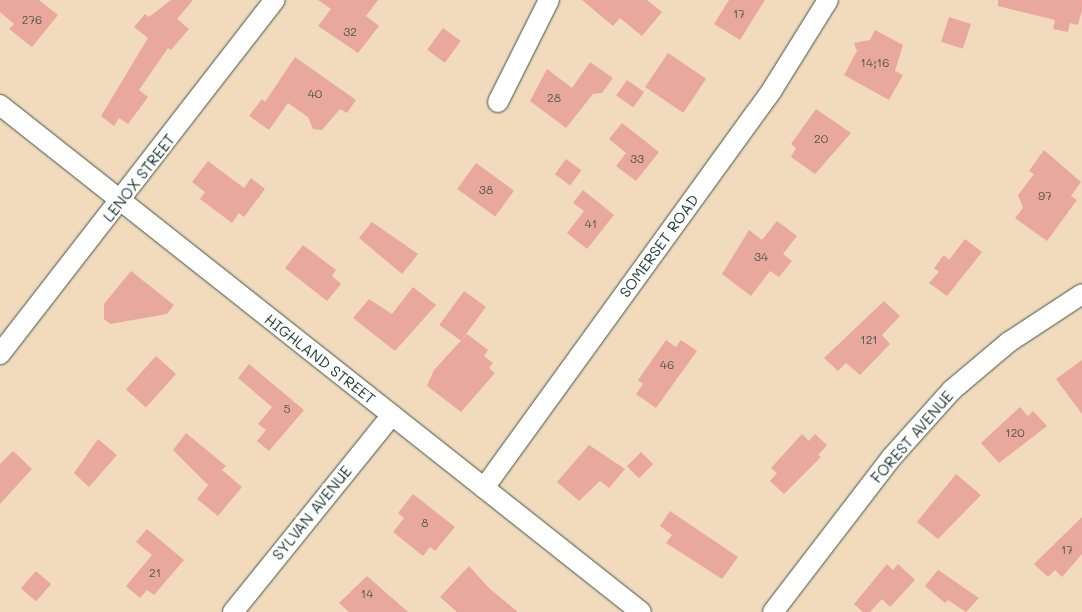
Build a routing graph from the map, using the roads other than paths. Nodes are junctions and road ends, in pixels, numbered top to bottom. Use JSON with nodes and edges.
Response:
{"nodes":[{"id":1,"x":275,"y":0,"type":"edge"},
{"id":2,"x":548,"y":0,"type":"edge"},
{"id":3,"x":828,"y":0,"type":"edge"},
{"id":4,"x":498,"y":102,"type":"dead end"},
{"id":5,"x":0,"y":105,"type":"edge"},
{"id":6,"x":121,"y":201,"type":"junction"},
{"id":7,"x":1082,"y":294,"type":"edge"},
{"id":8,"x":0,"y":354,"type":"edge"},
{"id":9,"x":392,"y":415,"type":"junction"},
{"id":10,"x":484,"y":488,"type":"junction"},
{"id":11,"x":233,"y":612,"type":"edge"},
{"id":12,"x":641,"y":612,"type":"edge"},
{"id":13,"x":773,"y":612,"type":"edge"}],
"edges":[{"from":1,"to":6,"type":"street","name":"LENOX STREET"},
{"from":2,"to":4,"type":"street"},
{"from":3,"to":10,"type":"street","name":"SOMERSET ROAD"},
{"from":5,"to":6,"type":"street","name":"HIGHLAND STREET"},
{"from":6,"to":8,"type":"street","name":"LENOX STREET"},
{"from":6,"to":9,"type":"street","name":"HIGHLAND STREET"},
{"from":7,"to":13,"type":"street","name":"FOREST AVENUE"},
{"from":9,"to":10,"type":"street","name":"HIGHLAND STREET"},
{"from":9,"to":11,"type":"street","name":"SYLVAN AVENUE"},
{"from":10,"to":12,"type":"street","name":"HIGHLAND STREET"}]}
